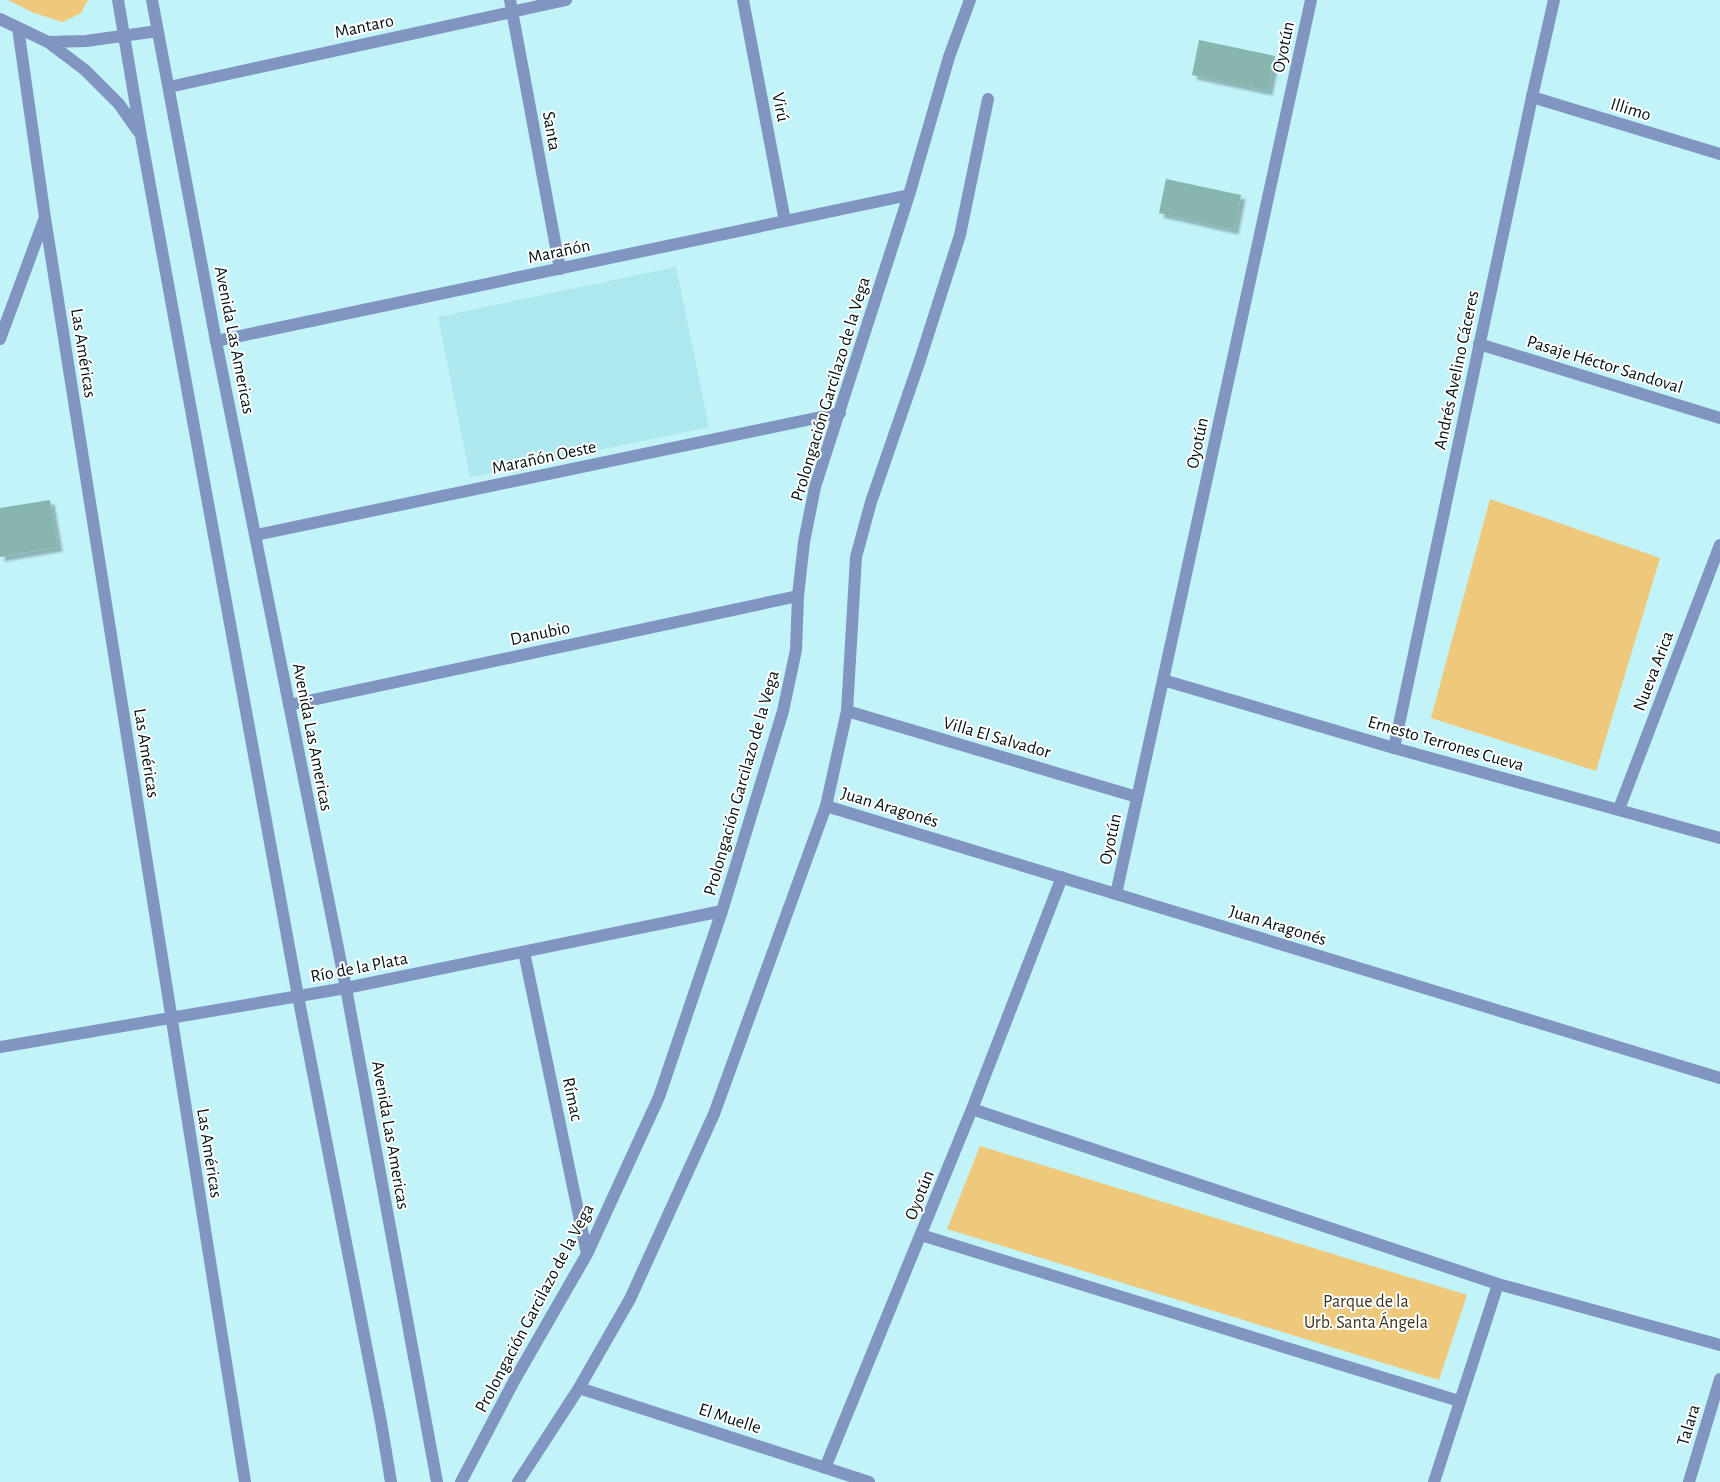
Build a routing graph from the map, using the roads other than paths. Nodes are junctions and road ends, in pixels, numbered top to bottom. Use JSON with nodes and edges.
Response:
{"nodes":[{"id":1,"x":118,"y":0,"type":"edge"},
{"id":2,"x":152,"y":0,"type":"edge"},
{"id":3,"x":566,"y":0,"type":"edge"},
{"id":4,"x":743,"y":0,"type":"edge"},
{"id":5,"x":970,"y":0,"type":"edge"},
{"id":6,"x":1311,"y":0,"type":"edge"},
{"id":7,"x":1554,"y":0,"type":"edge"},
{"id":8,"x":511,"y":6,"type":"edge"},
{"id":9,"x":0,"y":18,"type":"edge"},
{"id":10,"x":18,"y":28,"type":"junction"},
{"id":11,"x":158,"y":31,"type":"junction"},
{"id":12,"x":124,"y":36,"type":"junction"},
{"id":13,"x":48,"y":42,"type":"junction"},
{"id":14,"x":169,"y":87,"type":"junction"},
{"id":15,"x":1532,"y":97,"type":"junction"},
{"id":16,"x":988,"y":99,"type":"dead end"},
{"id":17,"x":141,"y":136,"type":"junction"},
{"id":18,"x":1720,"y":154,"type":"edge"},
{"id":19,"x":908,"y":196,"type":"junction"},
{"id":20,"x":45,"y":218,"type":"junction"},
{"id":21,"x":785,"y":222,"type":"junction"},
{"id":22,"x":560,"y":269,"type":"junction"},
{"id":23,"x":0,"y":339,"type":"edge"},
{"id":24,"x":216,"y":341,"type":"junction"},
{"id":25,"x":1479,"y":344,"type":"junction"},
{"id":26,"x":840,"y":414,"type":"junction"},
{"id":27,"x":1720,"y":418,"type":"edge"},
{"id":28,"x":256,"y":535,"type":"junction"},
{"id":29,"x":1720,"y":545,"type":"edge"},
{"id":30,"x":798,"y":596,"type":"junction"},
{"id":31,"x":1163,"y":680,"type":"junction"},
{"id":32,"x":289,"y":705,"type":"junction"},
{"id":33,"x":847,"y":710,"type":"junction"},
{"id":34,"x":1394,"y":748,"type":"junction"},
{"id":35,"x":1137,"y":796,"type":"junction"},
{"id":36,"x":826,"y":806,"type":"junction"},
{"id":37,"x":1619,"y":809,"type":"junction"},
{"id":38,"x":1720,"y":838,"type":"edge"},
{"id":39,"x":1062,"y":877,"type":"junction"},
{"id":40,"x":1116,"y":894,"type":"junction"},
{"id":41,"x":722,"y":912,"type":"junction"},
{"id":42,"x":524,"y":952,"type":"junction"},
{"id":43,"x":346,"y":988,"type":"junction"},
{"id":44,"x":298,"y":996,"type":"junction"},
{"id":45,"x":171,"y":1018,"type":"junction"},
{"id":46,"x":0,"y":1047,"type":"edge"},
{"id":47,"x":1720,"y":1078,"type":"edge"},
{"id":48,"x":972,"y":1110,"type":"junction"},
{"id":49,"x":921,"y":1235,"type":"junction"},
{"id":50,"x":587,"y":1254,"type":"junction"},
{"id":51,"x":1498,"y":1284,"type":"junction"},
{"id":52,"x":1720,"y":1346,"type":"edge"},
{"id":53,"x":1720,"y":1379,"type":"edge"},
{"id":54,"x":580,"y":1388,"type":"junction"},
{"id":55,"x":1459,"y":1401,"type":"junction"},
{"id":56,"x":825,"y":1468,"type":"junction"},
{"id":57,"x":245,"y":1482,"type":"edge"},
{"id":58,"x":391,"y":1482,"type":"edge"},
{"id":59,"x":437,"y":1482,"type":"edge"},
{"id":60,"x":461,"y":1482,"type":"edge"},
{"id":61,"x":518,"y":1482,"type":"edge"},
{"id":62,"x":869,"y":1482,"type":"edge"},
{"id":63,"x":1434,"y":1482,"type":"edge"},
{"id":64,"x":1689,"y":1482,"type":"edge"}],
"edges":[{"from":1,"to":12,"type":"street"},
{"from":2,"to":11,"type":"street","name":"Avenida Las Americas"},
{"from":3,"to":8,"type":"street","name":"Mantaro"},
{"from":4,"to":21,"type":"street","name":"Virú"},
{"from":5,"to":19,"type":"street","name":"Prolongación Garcilazo de la Vega"},
{"from":6,"to":31,"type":"street","name":"Oyotún"},
{"from":7,"to":15,"type":"street","name":"Andrés Avelino Cáceres"},
{"from":8,"to":14,"type":"street","name":"Mantaro"},
{"from":8,"to":22,"type":"street","name":"Santa"},
{"from":9,"to":10,"type":"street"},
{"from":10,"to":13,"type":"street"},
{"from":10,"to":20,"type":"street","name":"Las Américas"},
{"from":11,"to":12,"type":"street"},
{"from":11,"to":14,"type":"street","name":"Avenida Las Americas"},
{"from":12,"to":13,"type":"street"},
{"from":12,"to":17,"type":"street"},
{"from":13,"to":17,"type":"street"},
{"from":14,"to":24,"type":"street","name":"Avenida Las Americas"},
{"from":15,"to":18,"type":"street","name":"Illimo"},
{"from":15,"to":25,"type":"street","name":"Andrés Avelino Cáceres"},
{"from":16,"to":33,"type":"street"},
{"from":17,"to":44,"type":"street"},
{"from":19,"to":21,"type":"street","name":"Marañón"},
{"from":19,"to":26,"type":"street","name":"Prolongación Garcilazo de la Vega"},
{"from":20,"to":23,"type":"street"},
{"from":20,"to":45,"type":"street","name":"Las Américas"},
{"from":21,"to":22,"type":"street","name":"Marañón"},
{"from":22,"to":24,"type":"street","name":"Marañón"},
{"from":24,"to":28,"type":"street","name":"Avenida Las Americas"},
{"from":25,"to":27,"type":"street","name":"Pasaje Héctor Sandoval"},
{"from":25,"to":34,"type":"street","name":"Andrés Avelino Cáceres"},
{"from":26,"to":28,"type":"street","name":"Marañón Oeste"},
{"from":26,"to":30,"type":"street","name":"Prolongación Garcilazo de la Vega"},
{"from":28,"to":32,"type":"street","name":"Avenida Las Americas"},
{"from":29,"to":37,"type":"street","name":"Nueva Arica"},
{"from":30,"to":32,"type":"street","name":"Danubio"},
{"from":30,"to":41,"type":"street","name":"Prolongación Garcilazo de la Vega"},
{"from":31,"to":34,"type":"street","name":"Ernesto Terrones Cueva"},
{"from":31,"to":35,"type":"street","name":"Oyotún"},
{"from":32,"to":43,"type":"street","name":"Avenida Las Americas"},
{"from":33,"to":35,"type":"street","name":"Villa El Salvador"},
{"from":33,"to":36,"type":"street"},
{"from":34,"to":37,"type":"street","name":"Ernesto Terrones Cueva"},
{"from":35,"to":40,"type":"street","name":"Oyotún"},
{"from":36,"to":39,"type":"street","name":"Juan Aragonés"},
{"from":36,"to":54,"type":"street"},
{"from":37,"to":38,"type":"street","name":"Ernesto Terrones Cueva"},
{"from":39,"to":40,"type":"street","name":"Juan Aragonés"},
{"from":39,"to":48,"type":"street","name":"Oyotún"},
{"from":40,"to":47,"type":"street","name":"Juan Aragonés"},
{"from":41,"to":42,"type":"street","name":"Río de la Plata"},
{"from":41,"to":50,"type":"street","name":"Prolongación Garcilazo de la Vega"},
{"from":42,"to":43,"type":"street","name":"Río de la Plata"},
{"from":42,"to":50,"type":"street","name":"Rímac"},
{"from":43,"to":44,"type":"street","name":"Río de la Plata"},
{"from":43,"to":59,"type":"street","name":"Avenida Las Americas"},
{"from":44,"to":45,"type":"street","name":"Río de la Plata"},
{"from":44,"to":58,"type":"street"},
{"from":45,"to":46,"type":"street","name":"Río de la Plata"},
{"from":45,"to":57,"type":"street","name":"Las Américas"},
{"from":48,"to":49,"type":"street","name":"Oyotún"},
{"from":48,"to":51,"type":"street"},
{"from":49,"to":55,"type":"street"},
{"from":49,"to":56,"type":"street","name":"Oyotún"},
{"from":50,"to":60,"type":"street","name":"Prolongación Garcilazo de la Vega"},
{"from":51,"to":52,"type":"street"},
{"from":51,"to":55,"type":"street"},
{"from":53,"to":64,"type":"street","name":"Talara"},
{"from":54,"to":56,"type":"street","name":"El Muelle"},
{"from":54,"to":61,"type":"street"},
{"from":55,"to":63,"type":"street"},
{"from":56,"to":62,"type":"street","name":"El Muelle"}]}
